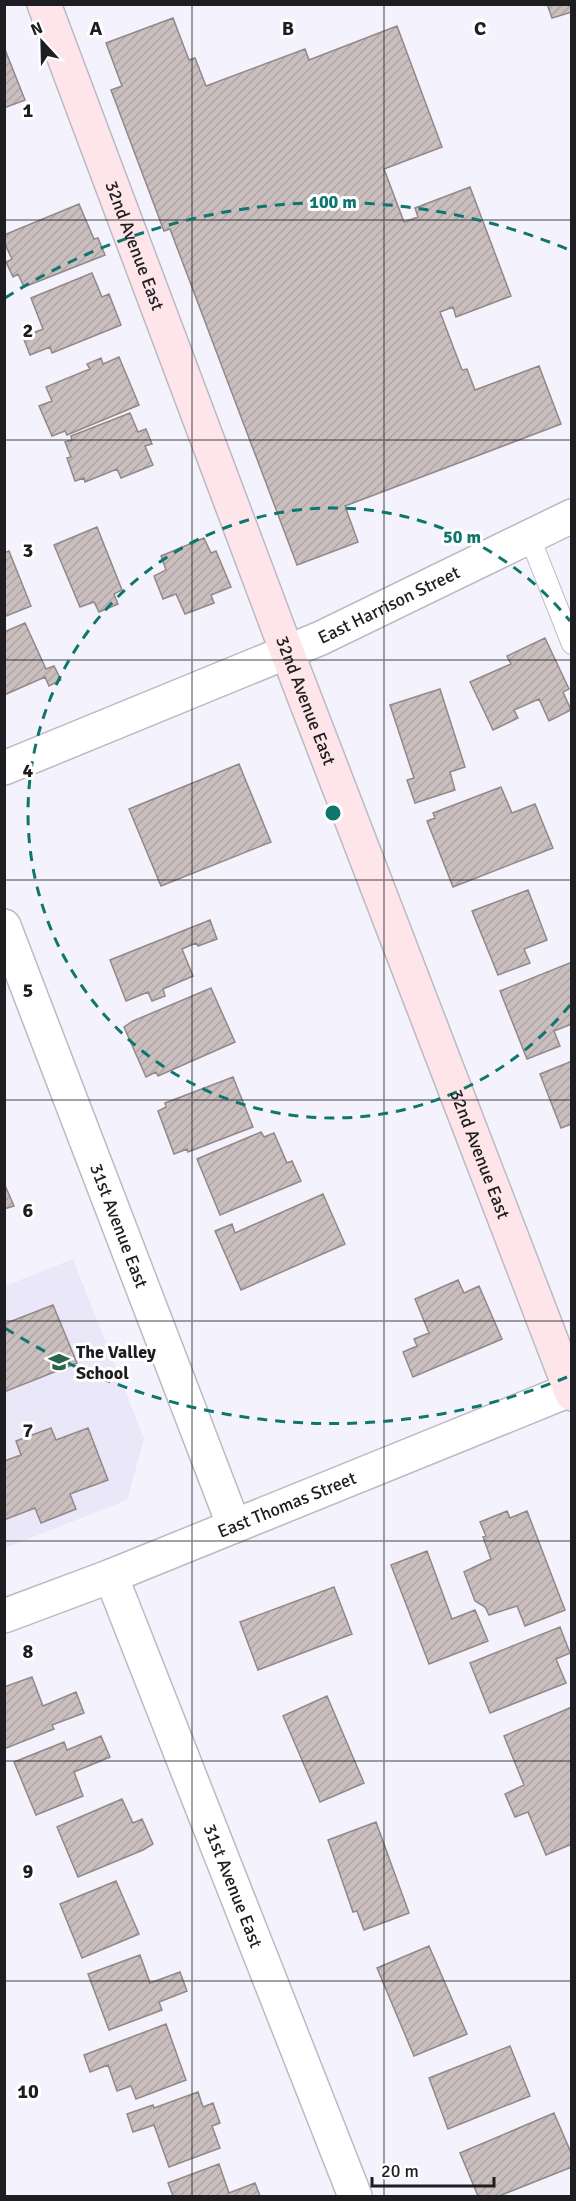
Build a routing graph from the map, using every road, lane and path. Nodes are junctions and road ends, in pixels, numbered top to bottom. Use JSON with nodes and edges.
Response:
{"nodes":[{"id":1,"x":44,"y":4,"type":"edge"},
{"id":2,"x":572,"y":516,"type":"edge"},
{"id":3,"x":530,"y":538,"type":"junction"},
{"id":4,"x":572,"y":644,"type":"edge"},
{"id":5,"x":287,"y":652,"type":"junction"},
{"id":6,"x":4,"y":768,"type":"edge"},
{"id":7,"x":4,"y":926,"type":"edge"},
{"id":8,"x":571,"y":1392,"type":"edge"},
{"id":9,"x":234,"y":1526,"type":"junction"},
{"id":10,"x":111,"y":1576,"type":"junction"},
{"id":11,"x":4,"y":1616,"type":"edge"},
{"id":12,"x":355,"y":2196,"type":"edge"}],
"edges":[{"from":1,"to":5,"type":"street","name":"32nd Avenue East"},
{"from":2,"to":3,"type":"street","name":"East Harrison Street"},
{"from":3,"to":4,"type":"lane"},
{"from":3,"to":5,"type":"street","name":"East Harrison Street"},
{"from":5,"to":6,"type":"street","name":"East Harrison Street"},
{"from":5,"to":8,"type":"street","name":"32nd Avenue East"},
{"from":7,"to":9,"type":"street","name":"31st Avenue East"},
{"from":8,"to":9,"type":"street","name":"East Thomas Street"},
{"from":9,"to":10,"type":"street","name":"East Thomas Street"},
{"from":10,"to":11,"type":"street","name":"East Thomas Street"},
{"from":10,"to":12,"type":"street","name":"31st Avenue East"}]}
